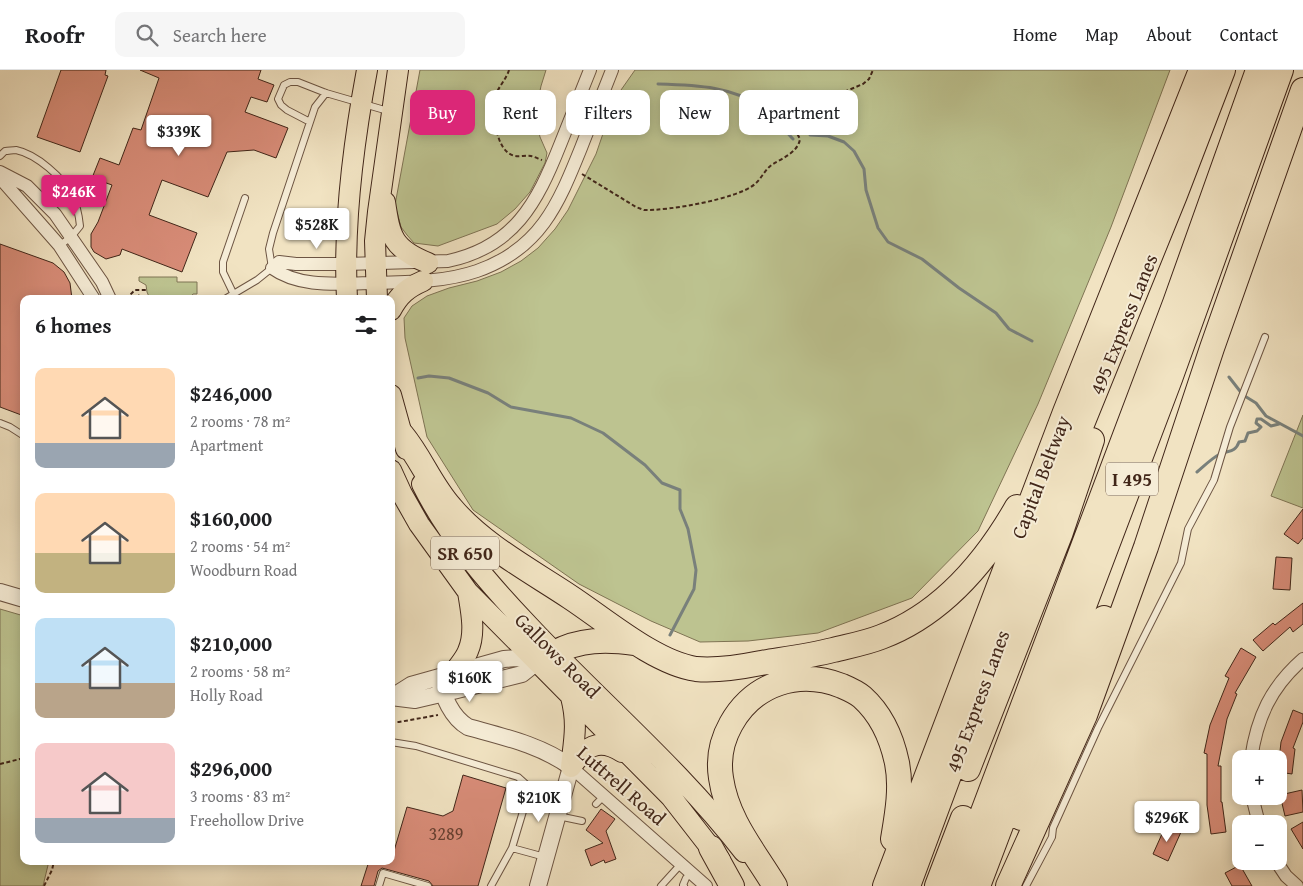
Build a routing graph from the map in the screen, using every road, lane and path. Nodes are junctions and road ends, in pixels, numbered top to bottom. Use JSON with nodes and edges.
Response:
{"nodes":[{"id":1,"x":367,"y":70,"type":"edge"},
{"id":2,"x":398,"y":70,"type":"edge"},
{"id":3,"x":509,"y":70,"type":"edge"},
{"id":4,"x":590,"y":70,"type":"edge"},
{"id":5,"x":612,"y":70,"type":"edge"},
{"id":6,"x":873,"y":70,"type":"edge"},
{"id":7,"x":1201,"y":70,"type":"edge"},
{"id":8,"x":1223,"y":70,"type":"edge"},
{"id":9,"x":1258,"y":70,"type":"edge"},
{"id":10,"x":1281,"y":70,"type":"edge"},
{"id":11,"x":1303,"y":90,"type":"edge"},
{"id":12,"x":326,"y":93,"type":"junction"},
{"id":13,"x":360,"y":104,"type":"junction"},
{"id":14,"x":391,"y":112,"type":"junction"},
{"id":15,"x":310,"y":122,"type":"junction"},
{"id":16,"x":0,"y":156,"type":"edge"},
{"id":17,"x":553,"y":163,"type":"junction"},
{"id":18,"x":572,"y":170,"type":"junction"},
{"id":19,"x":0,"y":172,"type":"edge"},
{"id":20,"x":0,"y":178,"type":"edge"},
{"id":21,"x":382,"y":178,"type":"junction"},
{"id":22,"x":1175,"y":195,"type":"junction"},
{"id":23,"x":245,"y":198,"type":"dead end"},
{"id":24,"x":71,"y":237,"type":"junction"},
{"id":25,"x":59,"y":246,"type":"junction"},
{"id":26,"x":272,"y":268,"type":"junction"},
{"id":27,"x":425,"y":272,"type":"junction"},
{"id":28,"x":347,"y":282,"type":"edge"},
{"id":29,"x":376,"y":282,"type":"edge"},
{"id":30,"x":136,"y":290,"type":"junction"},
{"id":31,"x":147,"y":290,"type":"dead end"},
{"id":32,"x":91,"y":295,"type":"edge"},
{"id":33,"x":108,"y":295,"type":"edge"},
{"id":34,"x":129,"y":295,"type":"edge"},
{"id":35,"x":138,"y":295,"type":"edge"},
{"id":36,"x":234,"y":295,"type":"edge"},
{"id":37,"x":238,"y":295,"type":"edge"},
{"id":38,"x":1175,"y":303,"type":"junction"},
{"id":39,"x":395,"y":304,"type":"edge"},
{"id":40,"x":1265,"y":337,"type":"dead end"},
{"id":41,"x":395,"y":410,"type":"edge"},
{"id":42,"x":1192,"y":410,"type":"junction"},
{"id":43,"x":1064,"y":412,"type":"junction"},
{"id":44,"x":0,"y":423,"type":"edge"},
{"id":45,"x":20,"y":433,"type":"edge"},
{"id":46,"x":402,"y":435,"type":"junction"},
{"id":47,"x":395,"y":478,"type":"edge"},
{"id":48,"x":0,"y":592,"type":"edge"},
{"id":49,"x":468,"y":592,"type":"junction"},
{"id":50,"x":20,"y":598,"type":"edge"},
{"id":51,"x":636,"y":643,"type":"junction"},
{"id":52,"x":546,"y":658,"type":"junction"},
{"id":53,"x":1303,"y":659,"type":"edge"},
{"id":54,"x":446,"y":676,"type":"junction"},
{"id":55,"x":395,"y":694,"type":"edge"},
{"id":56,"x":444,"y":694,"type":"junction"},
{"id":57,"x":395,"y":697,"type":"edge"},
{"id":58,"x":571,"y":697,"type":"junction"},
{"id":59,"x":439,"y":714,"type":"dead end"},
{"id":60,"x":395,"y":722,"type":"edge"},
{"id":61,"x":395,"y":743,"type":"edge"},
{"id":62,"x":1253,"y":750,"type":"edge"},
{"id":63,"x":631,"y":757,"type":"junction"},
{"id":64,"x":20,"y":759,"type":"edge"},
{"id":65,"x":0,"y":764,"type":"edge"},
{"id":66,"x":571,"y":767,"type":"junction"},
{"id":67,"x":557,"y":816,"type":"junction"},
{"id":68,"x":582,"y":821,"type":"dead end"},
{"id":69,"x":512,"y":848,"type":"junction"},
{"id":70,"x":712,"y":848,"type":"junction"},
{"id":71,"x":681,"y":864,"type":"junction"},
{"id":72,"x":53,"y":865,"type":"edge"},
{"id":73,"x":545,"y":866,"type":"junction"},
{"id":74,"x":1282,"y":870,"type":"edge"},
{"id":75,"x":691,"y":873,"type":"junction"},
{"id":76,"x":893,"y":885,"type":"edge"},
{"id":77,"x":44,"y":886,"type":"edge"},
{"id":78,"x":379,"y":886,"type":"edge"},
{"id":79,"x":428,"y":886,"type":"edge"},
{"id":80,"x":491,"y":886,"type":"edge"},
{"id":81,"x":538,"y":886,"type":"edge"},
{"id":82,"x":661,"y":886,"type":"edge"},
{"id":83,"x":684,"y":886,"type":"edge"},
{"id":84,"x":706,"y":886,"type":"edge"},
{"id":85,"x":732,"y":886,"type":"edge"},
{"id":86,"x":740,"y":886,"type":"edge"},
{"id":87,"x":770,"y":886,"type":"edge"},
{"id":88,"x":775,"y":886,"type":"edge"},
{"id":89,"x":925,"y":886,"type":"edge"},
{"id":90,"x":937,"y":886,"type":"edge"},
{"id":91,"x":955,"y":886,"type":"edge"},
{"id":92,"x":978,"y":886,"type":"edge"},
{"id":93,"x":992,"y":886,"type":"edge"},
{"id":94,"x":1008,"y":886,"type":"edge"},
{"id":95,"x":1026,"y":886,"type":"edge"},
{"id":96,"x":1297,"y":886,"type":"edge"}],
"edges":[{"from":1,"to":13,"type":"main road"},
{"from":2,"to":14,"type":"main road"},
{"from":3,"to":17,"type":"path"},
{"from":4,"to":17,"type":"street"},
{"from":5,"to":18,"type":"street"},
{"from":6,"to":18,"type":"path"},
{"from":7,"to":43,"type":"highway","name":"Capital Beltway"},
{"from":8,"to":22,"type":"highway","name":"495 Express Lanes"},
{"from":9,"to":38,"type":"highway","name":"495 Express Lanes","number":"I 495"},
{"from":10,"to":92,"type":"highway","number":"I 495"},
{"from":11,"to":42,"type":"highway"},
{"from":12,"to":13,"type":"lane"},
{"from":12,"to":15,"type":"lane"},
{"from":12,"to":15,"type":"lane"},
{"from":13,"to":14,"type":"lane"},
{"from":13,"to":28,"type":"main road"},
{"from":14,"to":21,"type":"main road"},
{"from":15,"to":26,"type":"lane"},
{"from":16,"to":24,"type":"lane"},
{"from":17,"to":27,"type":"street"},
{"from":18,"to":27,"type":"street"},
{"from":19,"to":24,"type":"street"},
{"from":20,"to":25,"type":"street"},
{"from":21,"to":27,"type":"main road"},
{"from":21,"to":29,"type":"main road"},
{"from":22,"to":76,"type":"highway","name":"495 Express Lanes"},
{"from":22,"to":89,"type":"highway"},
{"from":23,"to":36,"type":"lane"},
{"from":24,"to":25,"type":"lane"},
{"from":24,"to":33,"type":"street"},
{"from":25,"to":32,"type":"street"},
{"from":26,"to":28,"type":"street"},
{"from":26,"to":28,"type":"street"},
{"from":26,"to":37,"type":"lane"},
{"from":27,"to":29,"type":"street"},
{"from":27,"to":29,"type":"street"},
{"from":27,"to":39,"type":"main road"},
{"from":28,"to":29,"type":"street"},
{"from":28,"to":29,"type":"street"},
{"from":30,"to":31,"type":"path"},
{"from":30,"to":34,"type":"path"},
{"from":30,"to":35,"type":"path"},
{"from":38,"to":90,"type":"highway"},
{"from":38,"to":91,"type":"highway","name":"495 Express Lanes","number":"I 495"},
{"from":40,"to":95,"type":"lane"},
{"from":41,"to":46,"type":"main road","name":"Gallows Road","number":"SR 650"},
{"from":42,"to":93,"type":"highway"},
{"from":42,"to":94,"type":"highway"},
{"from":43,"to":51,"type":"highway"},
{"from":43,"to":76,"type":"highway","name":"Capital Beltway"},
{"from":44,"to":45,"type":"lane"},
{"from":46,"to":51,"type":"highway"},
{"from":46,"to":52,"type":"main road","name":"Gallows Road","number":"SR 650"},
{"from":47,"to":49,"type":"main road","name":"Gallows Road","number":"SR 650"},
{"from":48,"to":50,"type":"street"},
{"from":49,"to":52,"type":"main road","name":"Gallows Road","number":"SR 650"},
{"from":49,"to":54,"type":"main road"},
{"from":51,"to":52,"type":"highway"},
{"from":52,"to":54,"type":"street"},
{"from":52,"to":56,"type":"street"},
{"from":52,"to":58,"type":"main road","name":"Gallows Road","number":"SR 650"},
{"from":52,"to":87,"type":"main road","name":"Gallows Road","number":"SR 650"},
{"from":53,"to":62,"type":"street"},
{"from":54,"to":55,"type":"street"},
{"from":54,"to":56,"type":"street","name":"Luttrell Road"},
{"from":56,"to":57,"type":"street"},
{"from":56,"to":66,"type":"street","name":"Luttrell Road"},
{"from":58,"to":63,"type":"main road","name":"Gallows Road","number":"SR 650"},
{"from":58,"to":66,"type":"main road"},
{"from":59,"to":60,"type":"path"},
{"from":61,"to":69,"type":"lane"},
{"from":63,"to":66,"type":"main road"},
{"from":63,"to":70,"type":"main road","name":"Gallows Road","number":"SR 650"},
{"from":64,"to":65,"type":"path"},
{"from":66,"to":67,"type":"street"},
{"from":66,"to":71,"type":"street","name":"Luttrell Road"},
{"from":67,"to":68,"type":"lane"},
{"from":67,"to":73,"type":"street"},
{"from":69,"to":73,"type":"lane"},
{"from":69,"to":80,"type":"lane"},
{"from":70,"to":85,"type":"highway"},
{"from":70,"to":86,"type":"main road","name":"Gallows Road","number":"SR 650"},
{"from":71,"to":75,"type":"street","name":"Luttrell Road"},
{"from":71,"to":82,"type":"lane"},
{"from":72,"to":77,"type":"path"},
{"from":73,"to":81,"type":"street"},
{"from":74,"to":96,"type":"street"},
{"from":75,"to":83,"type":"lane"},
{"from":75,"to":84,"type":"street","name":"Luttrell Road"},
{"from":76,"to":88,"type":"highway"},
{"from":78,"to":79,"type":"lane"}]}
